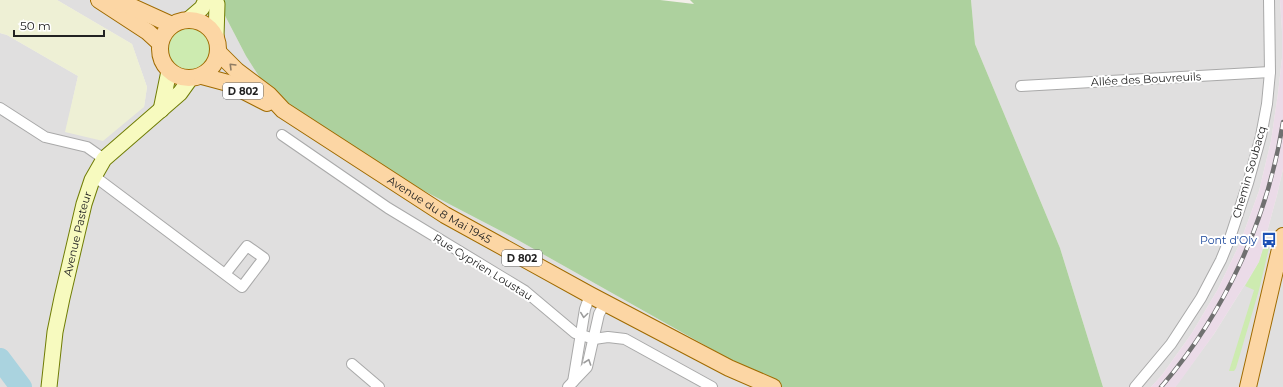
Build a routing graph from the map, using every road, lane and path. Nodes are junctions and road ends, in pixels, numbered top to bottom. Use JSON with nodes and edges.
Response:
{"nodes":[{"id":1,"x":99,"y":0,"type":"edge"},
{"id":2,"x":117,"y":0,"type":"edge"},
{"id":3,"x":206,"y":0,"type":"edge"},
{"id":4,"x":215,"y":0,"type":"edge"},
{"id":5,"x":1269,"y":0,"type":"edge"},
{"id":6,"x":188,"y":20,"type":"junction"},
{"id":7,"x":172,"y":25,"type":"junction"},
{"id":8,"x":160,"y":43,"type":"junction"},
{"id":9,"x":217,"y":44,"type":"junction"},
{"id":10,"x":169,"y":71,"type":"junction"},
{"id":11,"x":1270,"y":72,"type":"junction"},
{"id":12,"x":196,"y":77,"type":"junction"},
{"id":13,"x":1021,"y":86,"type":"dead end"},
{"id":14,"x":0,"y":108,"type":"edge"},
{"id":15,"x":161,"y":110,"type":"junction"},
{"id":16,"x":283,"y":110,"type":"junction"},
{"id":17,"x":282,"y":136,"type":"dead end"},
{"id":18,"x":104,"y":159,"type":"junction"},
{"id":19,"x":94,"y":176,"type":"junction"},
{"id":20,"x":1283,"y":236,"type":"edge"},
{"id":21,"x":225,"y":274,"type":"dead end"},
{"id":22,"x":590,"y":295,"type":"junction"},
{"id":23,"x":605,"y":303,"type":"junction"},
{"id":24,"x":581,"y":335,"type":"junction"},
{"id":25,"x":594,"y":339,"type":"junction"},
{"id":26,"x":352,"y":364,"type":"dead end"},
{"id":27,"x":571,"y":384,"type":"edge"},
{"id":28,"x":49,"y":387,"type":"edge"},
{"id":29,"x":379,"y":387,"type":"edge"},
{"id":30,"x":712,"y":387,"type":"edge"},
{"id":31,"x":773,"y":387,"type":"edge"},
{"id":32,"x":1135,"y":387,"type":"edge"},
{"id":33,"x":1248,"y":387,"type":"edge"}],
"edges":[{"from":1,"to":8,"type":"main road"},
{"from":2,"to":7,"type":"main road"},
{"from":3,"to":6,"type":"street"},
{"from":4,"to":9,"type":"street"},
{"from":5,"to":11,"type":"street","name":"Chemin Soubacq"},
{"from":6,"to":7,"type":"main road"},
{"from":6,"to":9,"type":"main road"},
{"from":7,"to":8,"type":"main road"},
{"from":8,"to":10,"type":"main road"},
{"from":9,"to":12,"type":"main road"},
{"from":16,"to":9,"type":"main road","name":"Avenue du 8 Mai 1945","number":"D 802","one_way":true},
{"from":10,"to":12,"type":"main road"},
{"from":10,"to":15,"type":"street"},
{"from":11,"to":13,"type":"street","name":"Allée des Bouvreuils"},
{"from":11,"to":32,"type":"street","name":"Chemin Soubacq"},
{"from":12,"to":15,"type":"street","name":"Avenue Pasteur"},
{"from":12,"to":16,"type":"main road","name":"Avenue du 8 Mai 1945","number":"D 802"},
{"from":14,"to":18,"type":"street"},
{"from":15,"to":18,"type":"street","name":"Avenue Pasteur"},
{"from":16,"to":22,"type":"main road","name":"Avenue du 8 Mai 1945","number":"D 802"},
{"from":17,"to":24,"type":"street","name":"Rue Cyprien Loustau"},
{"from":18,"to":19,"type":"street","name":"Avenue Pasteur"},
{"from":19,"to":21,"type":"street"},
{"from":19,"to":28,"type":"street","name":"Avenue Pasteur"},
{"from":20,"to":33,"type":"main road"},
{"from":22,"to":23,"type":"main road","name":"Avenue du 8 Mai 1945","number":"D 802"},
{"from":22,"to":24,"type":"street","one_way":true},
{"from":23,"to":25,"type":"street"},
{"from":23,"to":31,"type":"main road","name":"Avenue du 8 Mai 1945","number":"D 802"},
{"from":24,"to":25,"type":"street","name":"Rue Cyprien Loustau"},
{"from":24,"to":27,"type":"street"},
{"from":27,"to":25,"type":"street","one_way":true},
{"from":25,"to":30,"type":"street","name":"Rue Cyprien Loustau"},
{"from":26,"to":29,"type":"street"}]}
